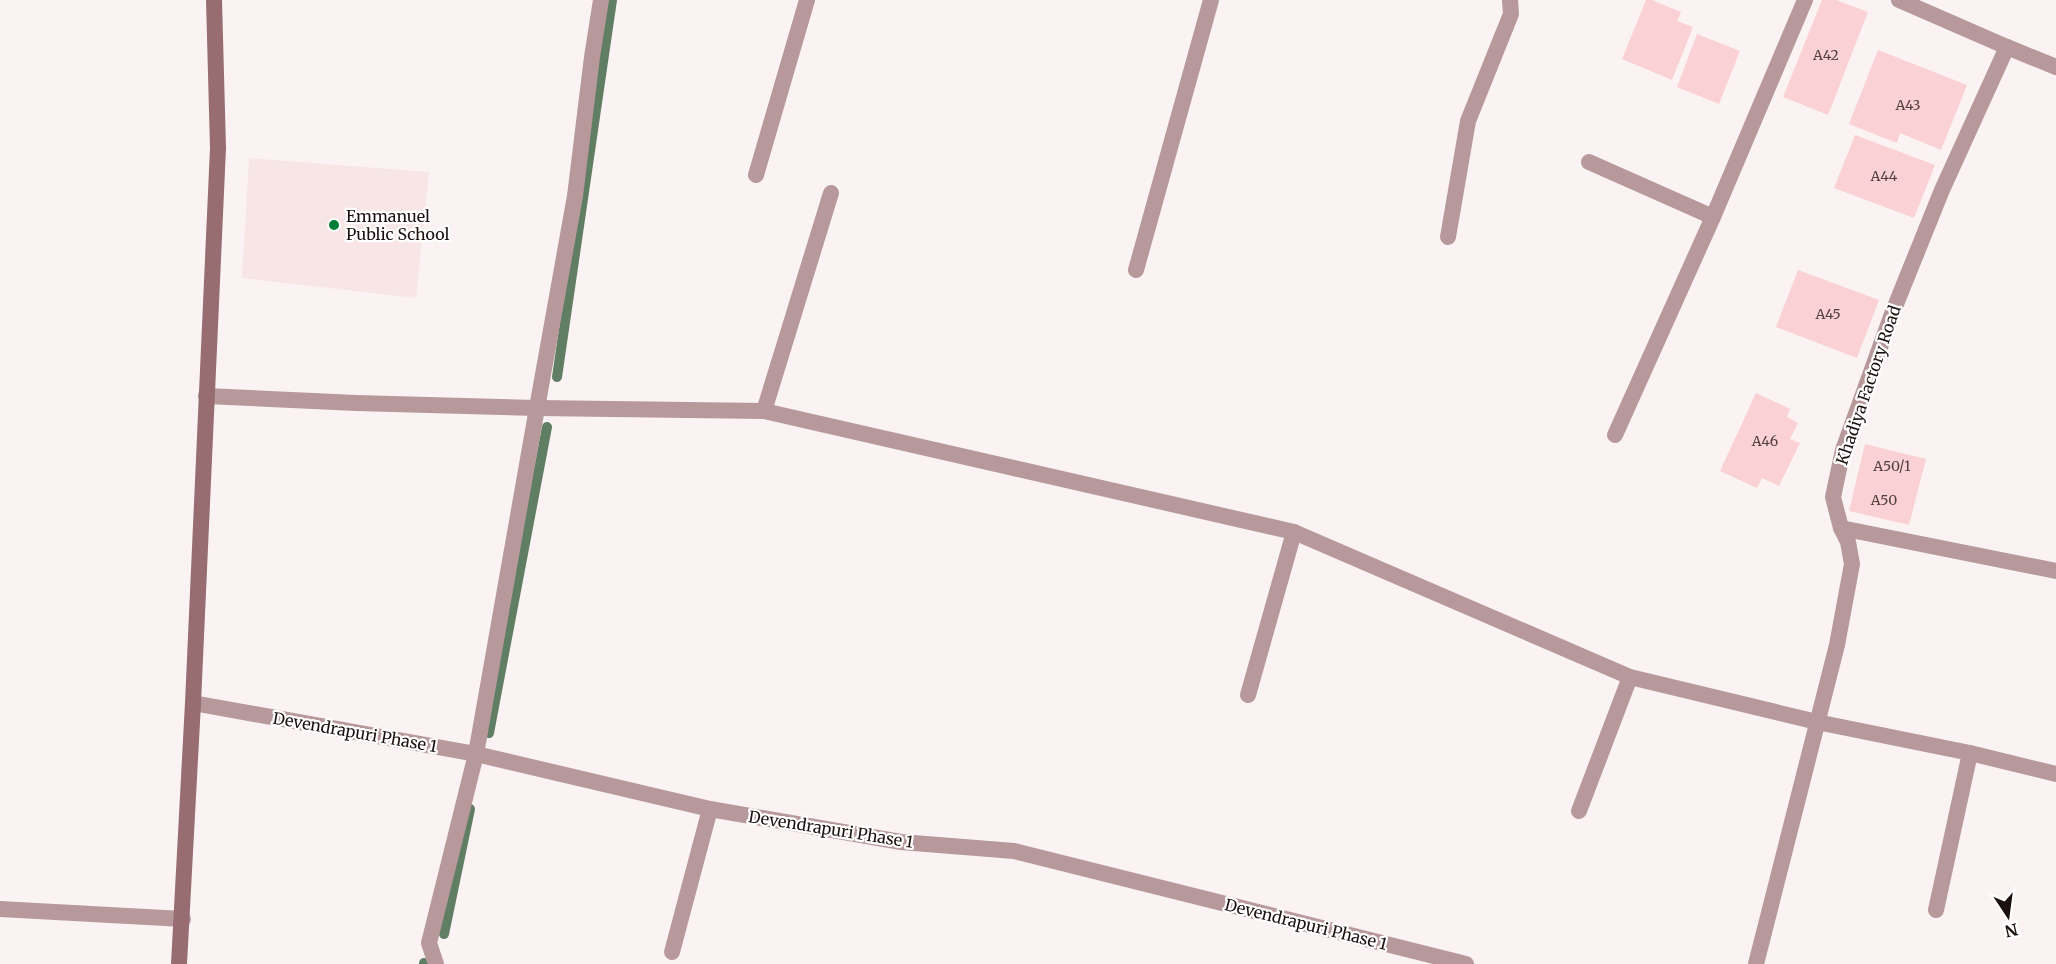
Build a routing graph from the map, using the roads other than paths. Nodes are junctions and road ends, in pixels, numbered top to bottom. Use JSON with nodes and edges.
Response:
{"nodes":[{"id":1,"x":214,"y":0,"type":"edge"},
{"id":2,"x":602,"y":0,"type":"edge"},
{"id":3,"x":807,"y":0,"type":"edge"},
{"id":4,"x":1211,"y":0,"type":"edge"},
{"id":5,"x":1510,"y":0,"type":"edge"},
{"id":6,"x":1805,"y":0,"type":"edge"},
{"id":7,"x":1899,"y":0,"type":"edge"},
{"id":8,"x":2007,"y":47,"type":"junction"},
{"id":9,"x":2056,"y":67,"type":"edge"},
{"id":10,"x":1589,"y":162,"type":"dead end"},
{"id":11,"x":756,"y":175,"type":"dead end"},
{"id":12,"x":831,"y":193,"type":"dead end"},
{"id":13,"x":1713,"y":217,"type":"junction"},
{"id":14,"x":1448,"y":237,"type":"dead end"},
{"id":15,"x":1136,"y":270,"type":"dead end"},
{"id":16,"x":206,"y":396,"type":"junction"},
{"id":17,"x":537,"y":408,"type":"junction"},
{"id":18,"x":764,"y":411,"type":"junction"},
{"id":19,"x":1615,"y":435,"type":"dead end"},
{"id":20,"x":1840,"y":528,"type":"junction"},
{"id":21,"x":1293,"y":532,"type":"junction"},
{"id":22,"x":2056,"y":571,"type":"edge"},
{"id":23,"x":1630,"y":677,"type":"junction"},
{"id":24,"x":1248,"y":695,"type":"dead end"},
{"id":25,"x":193,"y":703,"type":"junction"},
{"id":26,"x":1817,"y":722,"type":"junction"},
{"id":27,"x":1970,"y":753,"type":"junction"},
{"id":28,"x":476,"y":754,"type":"junction"},
{"id":29,"x":2056,"y":774,"type":"edge"},
{"id":30,"x":711,"y":809,"type":"junction"},
{"id":31,"x":1579,"y":811,"type":"dead end"},
{"id":32,"x":0,"y":909,"type":"edge"},
{"id":33,"x":1936,"y":910,"type":"dead end"},
{"id":34,"x":183,"y":918,"type":"junction"},
{"id":35,"x":672,"y":952,"type":"dead end"},
{"id":36,"x":179,"y":964,"type":"edge"},
{"id":37,"x":436,"y":964,"type":"edge"},
{"id":38,"x":1466,"y":964,"type":"edge"},
{"id":39,"x":1756,"y":964,"type":"edge"}],
"edges":[{"from":1,"to":16,"type":"main road"},
{"from":2,"to":17,"type":"street"},
{"from":3,"to":11,"type":"street"},
{"from":4,"to":15,"type":"street"},
{"from":5,"to":14,"type":"street"},
{"from":6,"to":13,"type":"street"},
{"from":7,"to":8,"type":"street"},
{"from":8,"to":9,"type":"street"},
{"from":8,"to":20,"type":"street","name":"Khadiya Factory Road"},
{"from":10,"to":13,"type":"street"},
{"from":12,"to":18,"type":"street"},
{"from":13,"to":19,"type":"street"},
{"from":16,"to":17,"type":"street"},
{"from":16,"to":25,"type":"main road"},
{"from":17,"to":18,"type":"street"},
{"from":17,"to":28,"type":"street"},
{"from":18,"to":21,"type":"street"},
{"from":20,"to":22,"type":"street"},
{"from":20,"to":26,"type":"street","name":"Khadiya Factory Road"},
{"from":21,"to":23,"type":"street"},
{"from":21,"to":24,"type":"street"},
{"from":23,"to":26,"type":"street"},
{"from":23,"to":31,"type":"street"},
{"from":25,"to":28,"type":"street","name":"Devendrapuri Phase 1"},
{"from":25,"to":34,"type":"main road"},
{"from":26,"to":27,"type":"street"},
{"from":26,"to":39,"type":"street","name":"Khadiya Factory Road"},
{"from":27,"to":29,"type":"street"},
{"from":27,"to":33,"type":"street"},
{"from":28,"to":30,"type":"street","name":"Devendrapuri Phase 1"},
{"from":28,"to":37,"type":"street"},
{"from":30,"to":35,"type":"street"},
{"from":30,"to":38,"type":"street","name":"Devendrapuri Phase 1"},
{"from":32,"to":34,"type":"street"},
{"from":34,"to":36,"type":"main road"}]}
